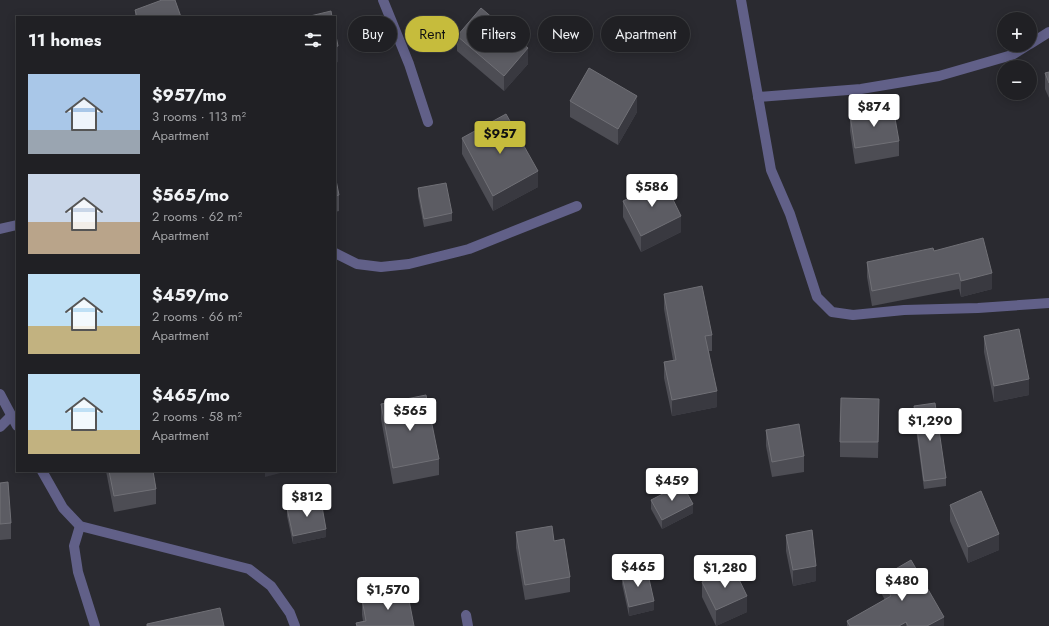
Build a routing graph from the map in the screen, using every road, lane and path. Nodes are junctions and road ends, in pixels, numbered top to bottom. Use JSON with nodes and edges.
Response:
{"nodes":[{"id":1,"x":383,"y":0,"type":"edge"},
{"id":2,"x":741,"y":0,"type":"edge"},
{"id":3,"x":1049,"y":32,"type":"edge"},
{"id":4,"x":1037,"y":39,"type":"edge"},
{"id":5,"x":1015,"y":52,"type":"edge"},
{"id":6,"x":758,"y":97,"type":"junction"},
{"id":7,"x":428,"y":122,"type":"dead end"},
{"id":8,"x":577,"y":206,"type":"dead end"},
{"id":9,"x":16,"y":225,"type":"edge"},
{"id":10,"x":0,"y":229,"type":"edge"},
{"id":11,"x":336,"y":254,"type":"edge"},
{"id":12,"x":1049,"y":303,"type":"edge"},
{"id":13,"x":0,"y":394,"type":"edge"},
{"id":14,"x":11,"y":416,"type":"junction"},
{"id":15,"x":16,"y":424,"type":"edge"},
{"id":16,"x":0,"y":426,"type":"edge"},
{"id":17,"x":43,"y":472,"type":"edge"},
{"id":18,"x":80,"y":526,"type":"junction"},
{"id":19,"x":466,"y":615,"type":"dead end"},
{"id":20,"x":95,"y":626,"type":"edge"},
{"id":21,"x":295,"y":626,"type":"edge"},
{"id":22,"x":468,"y":626,"type":"edge"}],
"edges":[{"from":1,"to":7,"type":"street"},
{"from":2,"to":6,"type":"street"},
{"from":3,"to":4,"type":"street"},
{"from":5,"to":6,"type":"street"},
{"from":6,"to":12,"type":"street"},
{"from":8,"to":11,"type":"street"},
{"from":9,"to":10,"type":"street"},
{"from":13,"to":14,"type":"street"},
{"from":14,"to":15,"type":"street"},
{"from":14,"to":16,"type":"street"},
{"from":17,"to":18,"type":"street"},
{"from":18,"to":20,"type":"street"},
{"from":18,"to":21,"type":"street"},
{"from":19,"to":22,"type":"street"}]}
